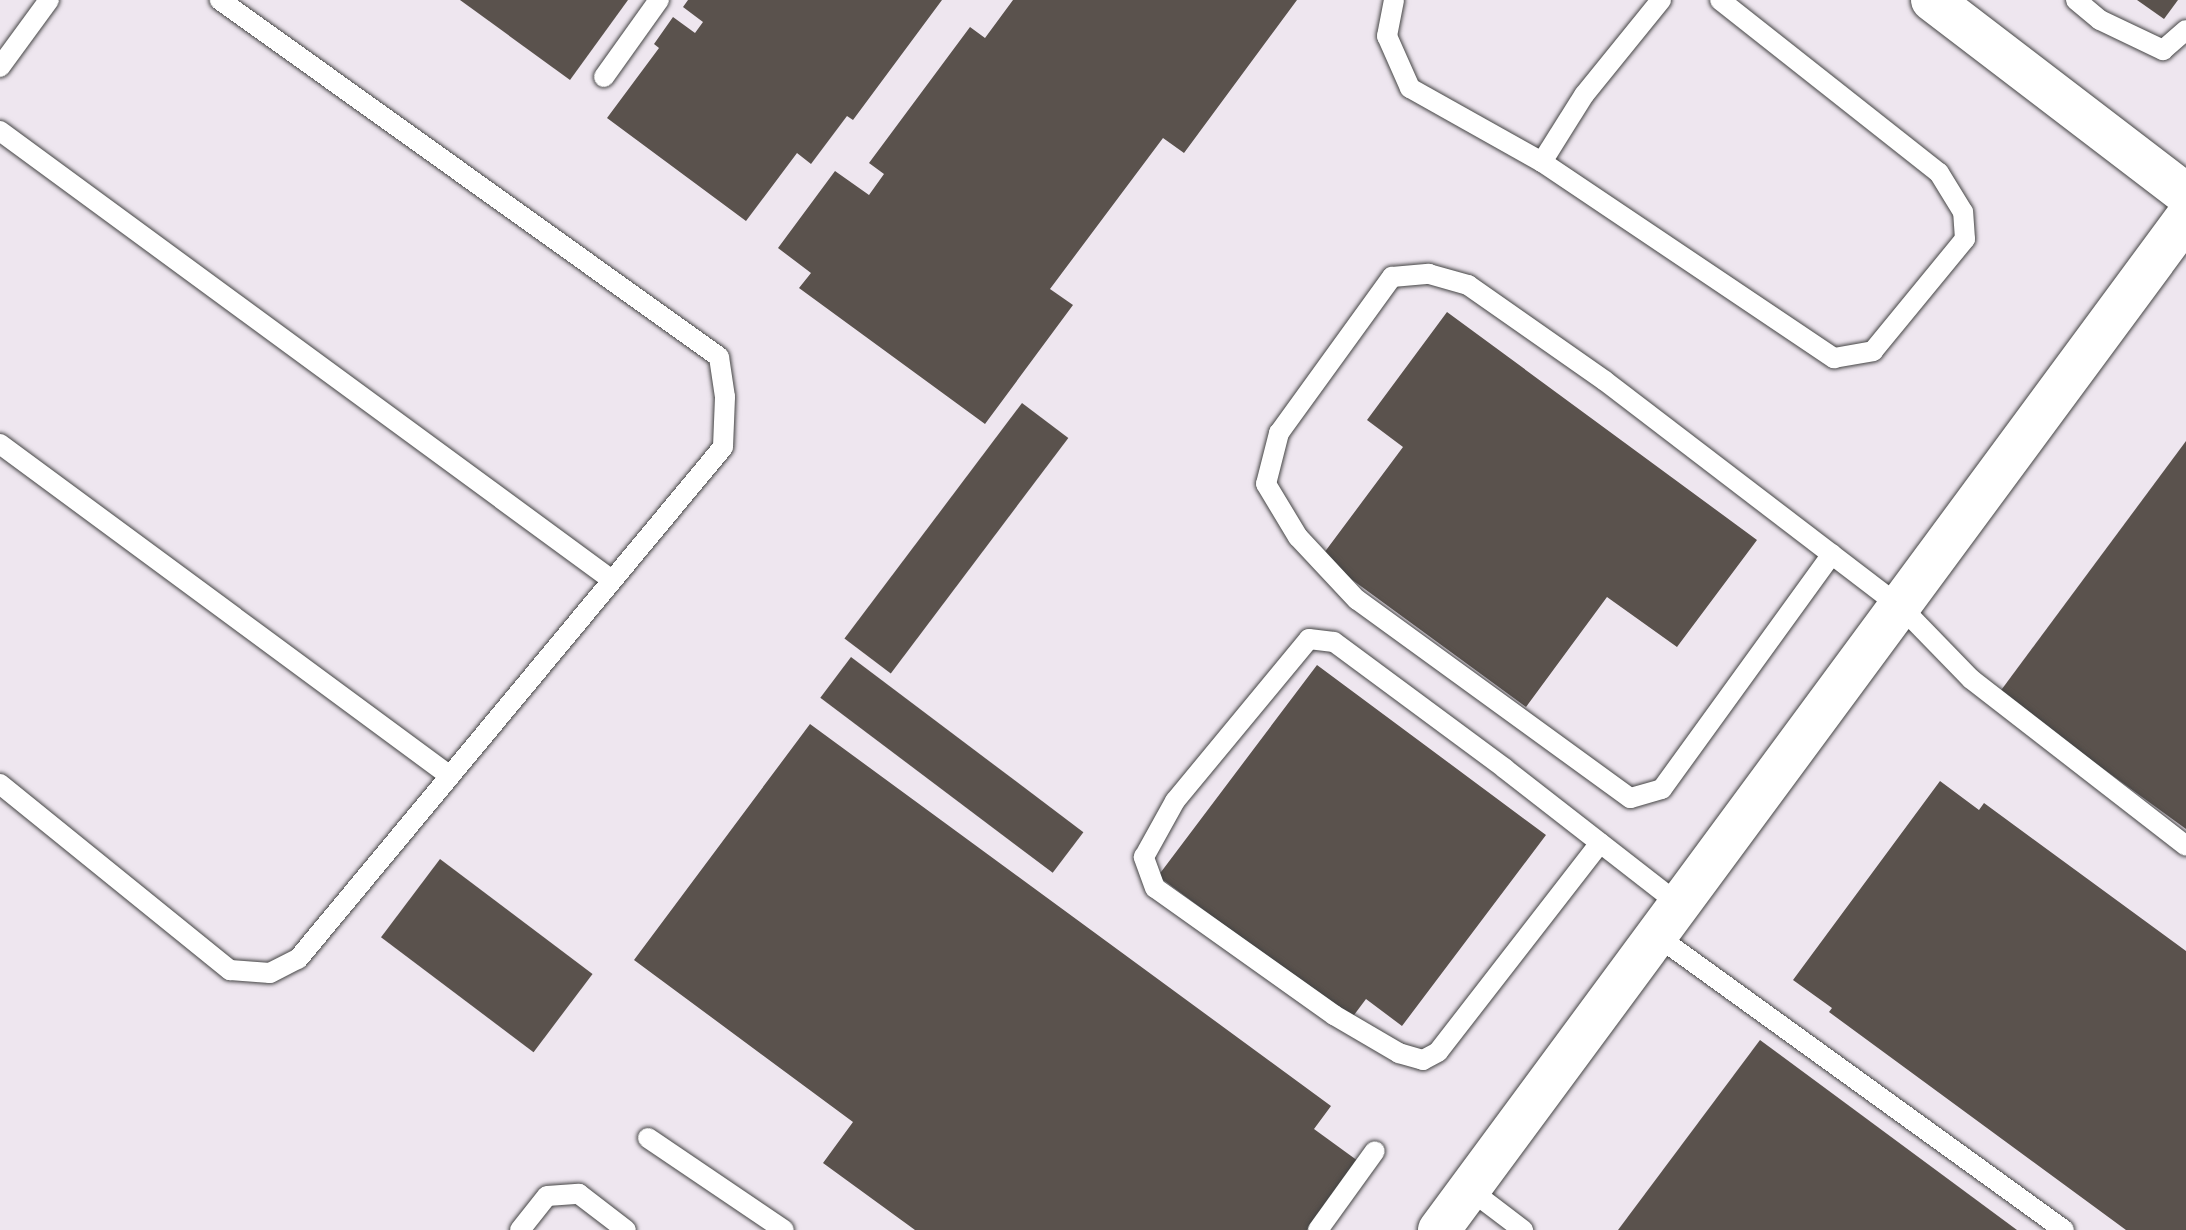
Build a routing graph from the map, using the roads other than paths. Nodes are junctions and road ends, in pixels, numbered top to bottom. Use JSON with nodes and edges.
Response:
{"nodes":[{"id":1,"x":49,"y":0,"type":"edge"},
{"id":2,"x":220,"y":0,"type":"edge"},
{"id":3,"x":659,"y":0,"type":"edge"},
{"id":4,"x":1394,"y":0,"type":"edge"},
{"id":5,"x":1661,"y":0,"type":"edge"},
{"id":6,"x":1720,"y":0,"type":"edge"},
{"id":7,"x":1932,"y":0,"type":"edge"},
{"id":8,"x":2076,"y":0,"type":"edge"},
{"id":9,"x":2186,"y":30,"type":"edge"},
{"id":10,"x":0,"y":67,"type":"edge"},
{"id":11,"x":604,"y":77,"type":"dead end"},
{"id":12,"x":0,"y":131,"type":"edge"},
{"id":13,"x":1542,"y":162,"type":"junction"},
{"id":14,"x":2186,"y":194,"type":"edge"},
{"id":15,"x":2186,"y":218,"type":"edge"},
{"id":16,"x":0,"y":444,"type":"edge"},
{"id":17,"x":1832,"y":554,"type":"junction"},
{"id":18,"x":612,"y":580,"type":"junction"},
{"id":19,"x":1901,"y":607,"type":"junction"},
{"id":20,"x":450,"y":776,"type":"junction"},
{"id":21,"x":0,"y":784,"type":"edge"},
{"id":22,"x":1600,"y":843,"type":"junction"},
{"id":23,"x":2186,"y":846,"type":"edge"},
{"id":24,"x":1668,"y":921,"type":"junction"},
{"id":25,"x":648,"y":1138,"type":"dead end"},
{"id":26,"x":1375,"y":1151,"type":"dead end"},
{"id":27,"x":1469,"y":1189,"type":"junction"},
{"id":28,"x":520,"y":1230,"type":"edge"},
{"id":29,"x":626,"y":1230,"type":"edge"},
{"id":30,"x":784,"y":1230,"type":"edge"},
{"id":31,"x":1318,"y":1230,"type":"edge"},
{"id":32,"x":1439,"y":1230,"type":"edge"},
{"id":33,"x":1523,"y":1230,"type":"edge"},
{"id":34,"x":2064,"y":1230,"type":"edge"}],
"edges":[{"from":1,"to":10,"type":"lane"},
{"from":2,"to":18,"type":"lane"},
{"from":3,"to":11,"type":"lane"},
{"from":4,"to":13,"type":"lane"},
{"from":5,"to":13,"type":"lane"},
{"from":6,"to":13,"type":"lane"},
{"from":7,"to":14,"type":"street"},
{"from":8,"to":9,"type":"lane"},
{"from":12,"to":18,"type":"lane"},
{"from":15,"to":19,"type":"street"},
{"from":16,"to":20,"type":"lane"},
{"from":17,"to":17,"type":"lane"},
{"from":17,"to":19,"type":"lane"},
{"from":18,"to":20,"type":"lane"},
{"from":19,"to":23,"type":"lane"},
{"from":19,"to":24,"type":"street"},
{"from":20,"to":21,"type":"lane"},
{"from":22,"to":22,"type":"lane"},
{"from":22,"to":24,"type":"lane"},
{"from":24,"to":27,"type":"street"},
{"from":24,"to":34,"type":"lane"},
{"from":25,"to":30,"type":"lane"},
{"from":26,"to":31,"type":"lane"},
{"from":27,"to":32,"type":"street"},
{"from":27,"to":33,"type":"lane"},
{"from":28,"to":29,"type":"lane"}]}
